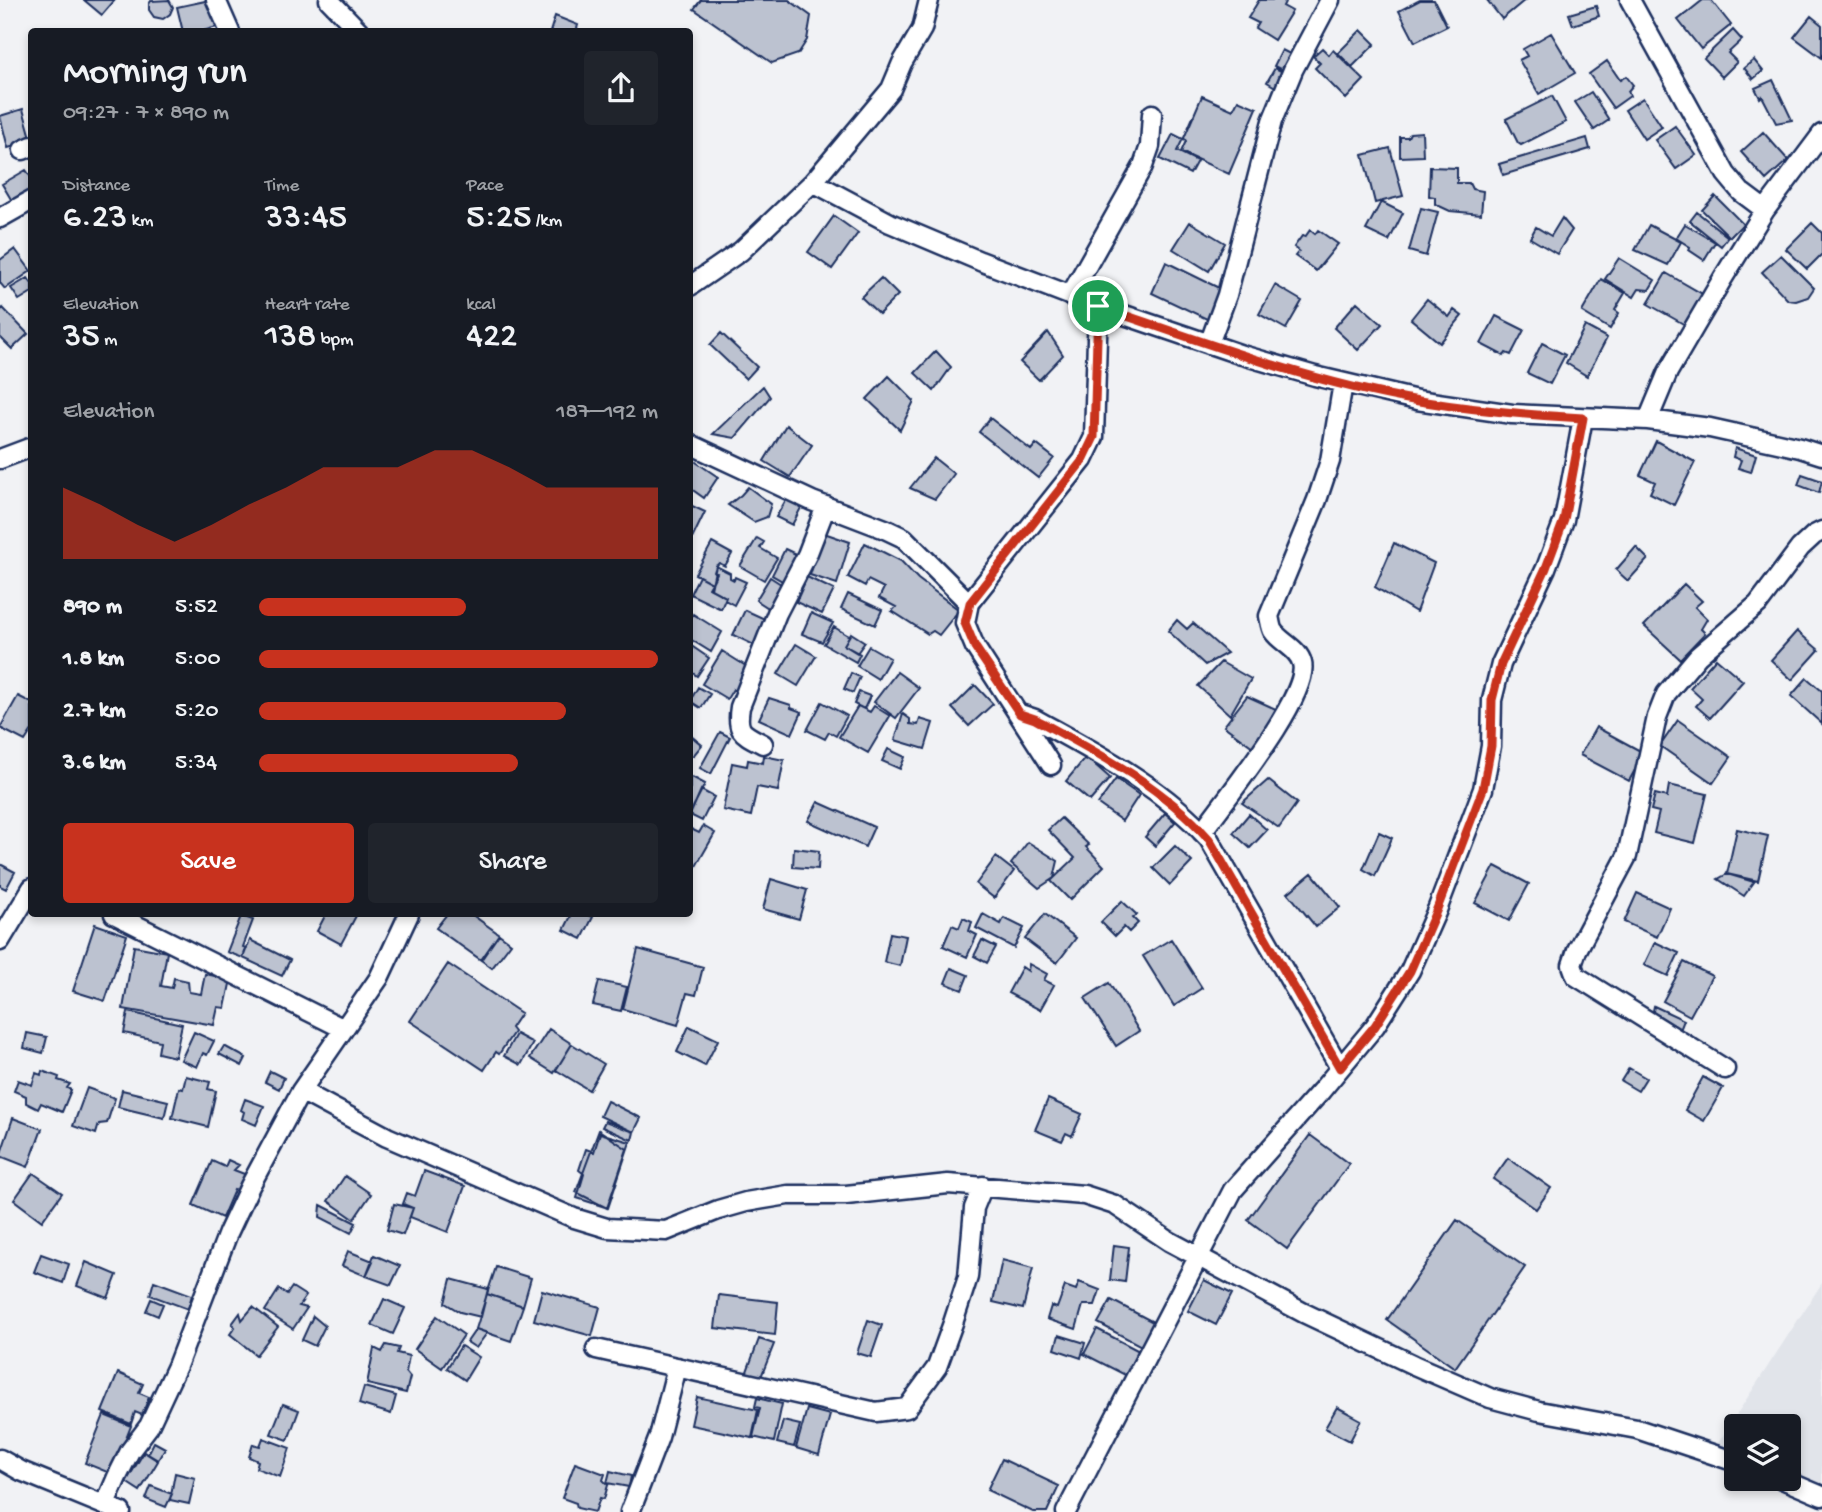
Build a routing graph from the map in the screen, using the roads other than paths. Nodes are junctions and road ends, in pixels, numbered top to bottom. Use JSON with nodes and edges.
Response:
{"nodes":[{"id":1,"x":216,"y":0,"type":"edge"},
{"id":2,"x":329,"y":0,"type":"edge"},
{"id":3,"x":929,"y":0,"type":"edge"},
{"id":4,"x":1330,"y":0,"type":"edge"},
{"id":5,"x":1630,"y":0,"type":"edge"},
{"id":6,"x":228,"y":28,"type":"edge"},
{"id":7,"x":356,"y":28,"type":"edge"},
{"id":8,"x":1152,"y":114,"type":"dead end"},
{"id":9,"x":1822,"y":134,"type":"edge"},
{"id":10,"x":813,"y":182,"type":"junction"},
{"id":11,"x":28,"y":202,"type":"edge"},
{"id":12,"x":1765,"y":210,"type":"junction"},
{"id":13,"x":0,"y":218,"type":"edge"},
{"id":14,"x":693,"y":283,"type":"edge"},
{"id":15,"x":1070,"y":296,"type":"junction"},
{"id":16,"x":1098,"y":306,"type":"junction"},
{"id":17,"x":1209,"y":344,"type":"junction"},
{"id":18,"x":1343,"y":383,"type":"junction"},
{"id":19,"x":1583,"y":418,"type":"junction"},
{"id":20,"x":1648,"y":420,"type":"junction"},
{"id":21,"x":693,"y":445,"type":"edge"},
{"id":22,"x":28,"y":448,"type":"edge"},
{"id":23,"x":1822,"y":456,"type":"edge"},
{"id":24,"x":0,"y":459,"type":"edge"},
{"id":25,"x":826,"y":506,"type":"junction"},
{"id":26,"x":1822,"y":531,"type":"edge"},
{"id":27,"x":970,"y":603,"type":"junction"},
{"id":28,"x":1020,"y":714,"type":"junction"},
{"id":29,"x":763,"y":744,"type":"dead end"},
{"id":30,"x":1051,"y":765,"type":"dead end"},
{"id":31,"x":1202,"y":832,"type":"junction"},
{"id":32,"x":28,"y":895,"type":"edge"},
{"id":33,"x":120,"y":917,"type":"edge"},
{"id":34,"x":409,"y":917,"type":"edge"},
{"id":35,"x":0,"y":942,"type":"edge"},
{"id":36,"x":342,"y":1028,"type":"junction"},
{"id":37,"x":1340,"y":1068,"type":"junction"},
{"id":38,"x":1725,"y":1069,"type":"dead end"},
{"id":39,"x":301,"y":1091,"type":"junction"},
{"id":40,"x":983,"y":1186,"type":"junction"},
{"id":41,"x":1199,"y":1257,"type":"junction"},
{"id":42,"x":596,"y":1349,"type":"dead end"},
{"id":43,"x":677,"y":1367,"type":"junction"},
{"id":44,"x":1724,"y":1458,"type":"edge"},
{"id":45,"x":0,"y":1459,"type":"edge"},
{"id":46,"x":1801,"y":1487,"type":"edge"},
{"id":47,"x":1822,"y":1496,"type":"edge"},
{"id":48,"x":113,"y":1509,"type":"edge"},
{"id":49,"x":630,"y":1512,"type":"edge"},
{"id":50,"x":1066,"y":1512,"type":"edge"}],
"edges":[{"from":1,"to":6,"type":"street"},
{"from":2,"to":7,"type":"street"},
{"from":3,"to":10,"type":"street"},
{"from":4,"to":17,"type":"street"},
{"from":5,"to":12,"type":"street"},
{"from":8,"to":15,"type":"street"},
{"from":9,"to":12,"type":"street"},
{"from":10,"to":14,"type":"street"},
{"from":10,"to":15,"type":"street"},
{"from":11,"to":13,"type":"street"},
{"from":12,"to":20,"type":"street"},
{"from":15,"to":16,"type":"street"},
{"from":16,"to":17,"type":"street"},
{"from":16,"to":27,"type":"street"},
{"from":17,"to":18,"type":"street"},
{"from":18,"to":19,"type":"street"},
{"from":18,"to":31,"type":"street"},
{"from":19,"to":20,"type":"street"},
{"from":19,"to":37,"type":"street"},
{"from":20,"to":23,"type":"street"},
{"from":21,"to":25,"type":"street"},
{"from":22,"to":24,"type":"street"},
{"from":25,"to":27,"type":"street"},
{"from":25,"to":29,"type":"street"},
{"from":26,"to":38,"type":"street"},
{"from":27,"to":28,"type":"street"},
{"from":28,"to":30,"type":"street"},
{"from":28,"to":31,"type":"street"},
{"from":31,"to":37,"type":"street"},
{"from":32,"to":35,"type":"street"},
{"from":33,"to":36,"type":"street"},
{"from":34,"to":36,"type":"street"},
{"from":36,"to":39,"type":"street"},
{"from":37,"to":41,"type":"street"},
{"from":39,"to":40,"type":"street"},
{"from":39,"to":48,"type":"street"},
{"from":40,"to":41,"type":"street"},
{"from":40,"to":43,"type":"street"},
{"from":41,"to":44,"type":"street"},
{"from":41,"to":50,"type":"street"},
{"from":42,"to":43,"type":"street"},
{"from":43,"to":49,"type":"street"},
{"from":45,"to":48,"type":"street"},
{"from":46,"to":47,"type":"street"}]}
